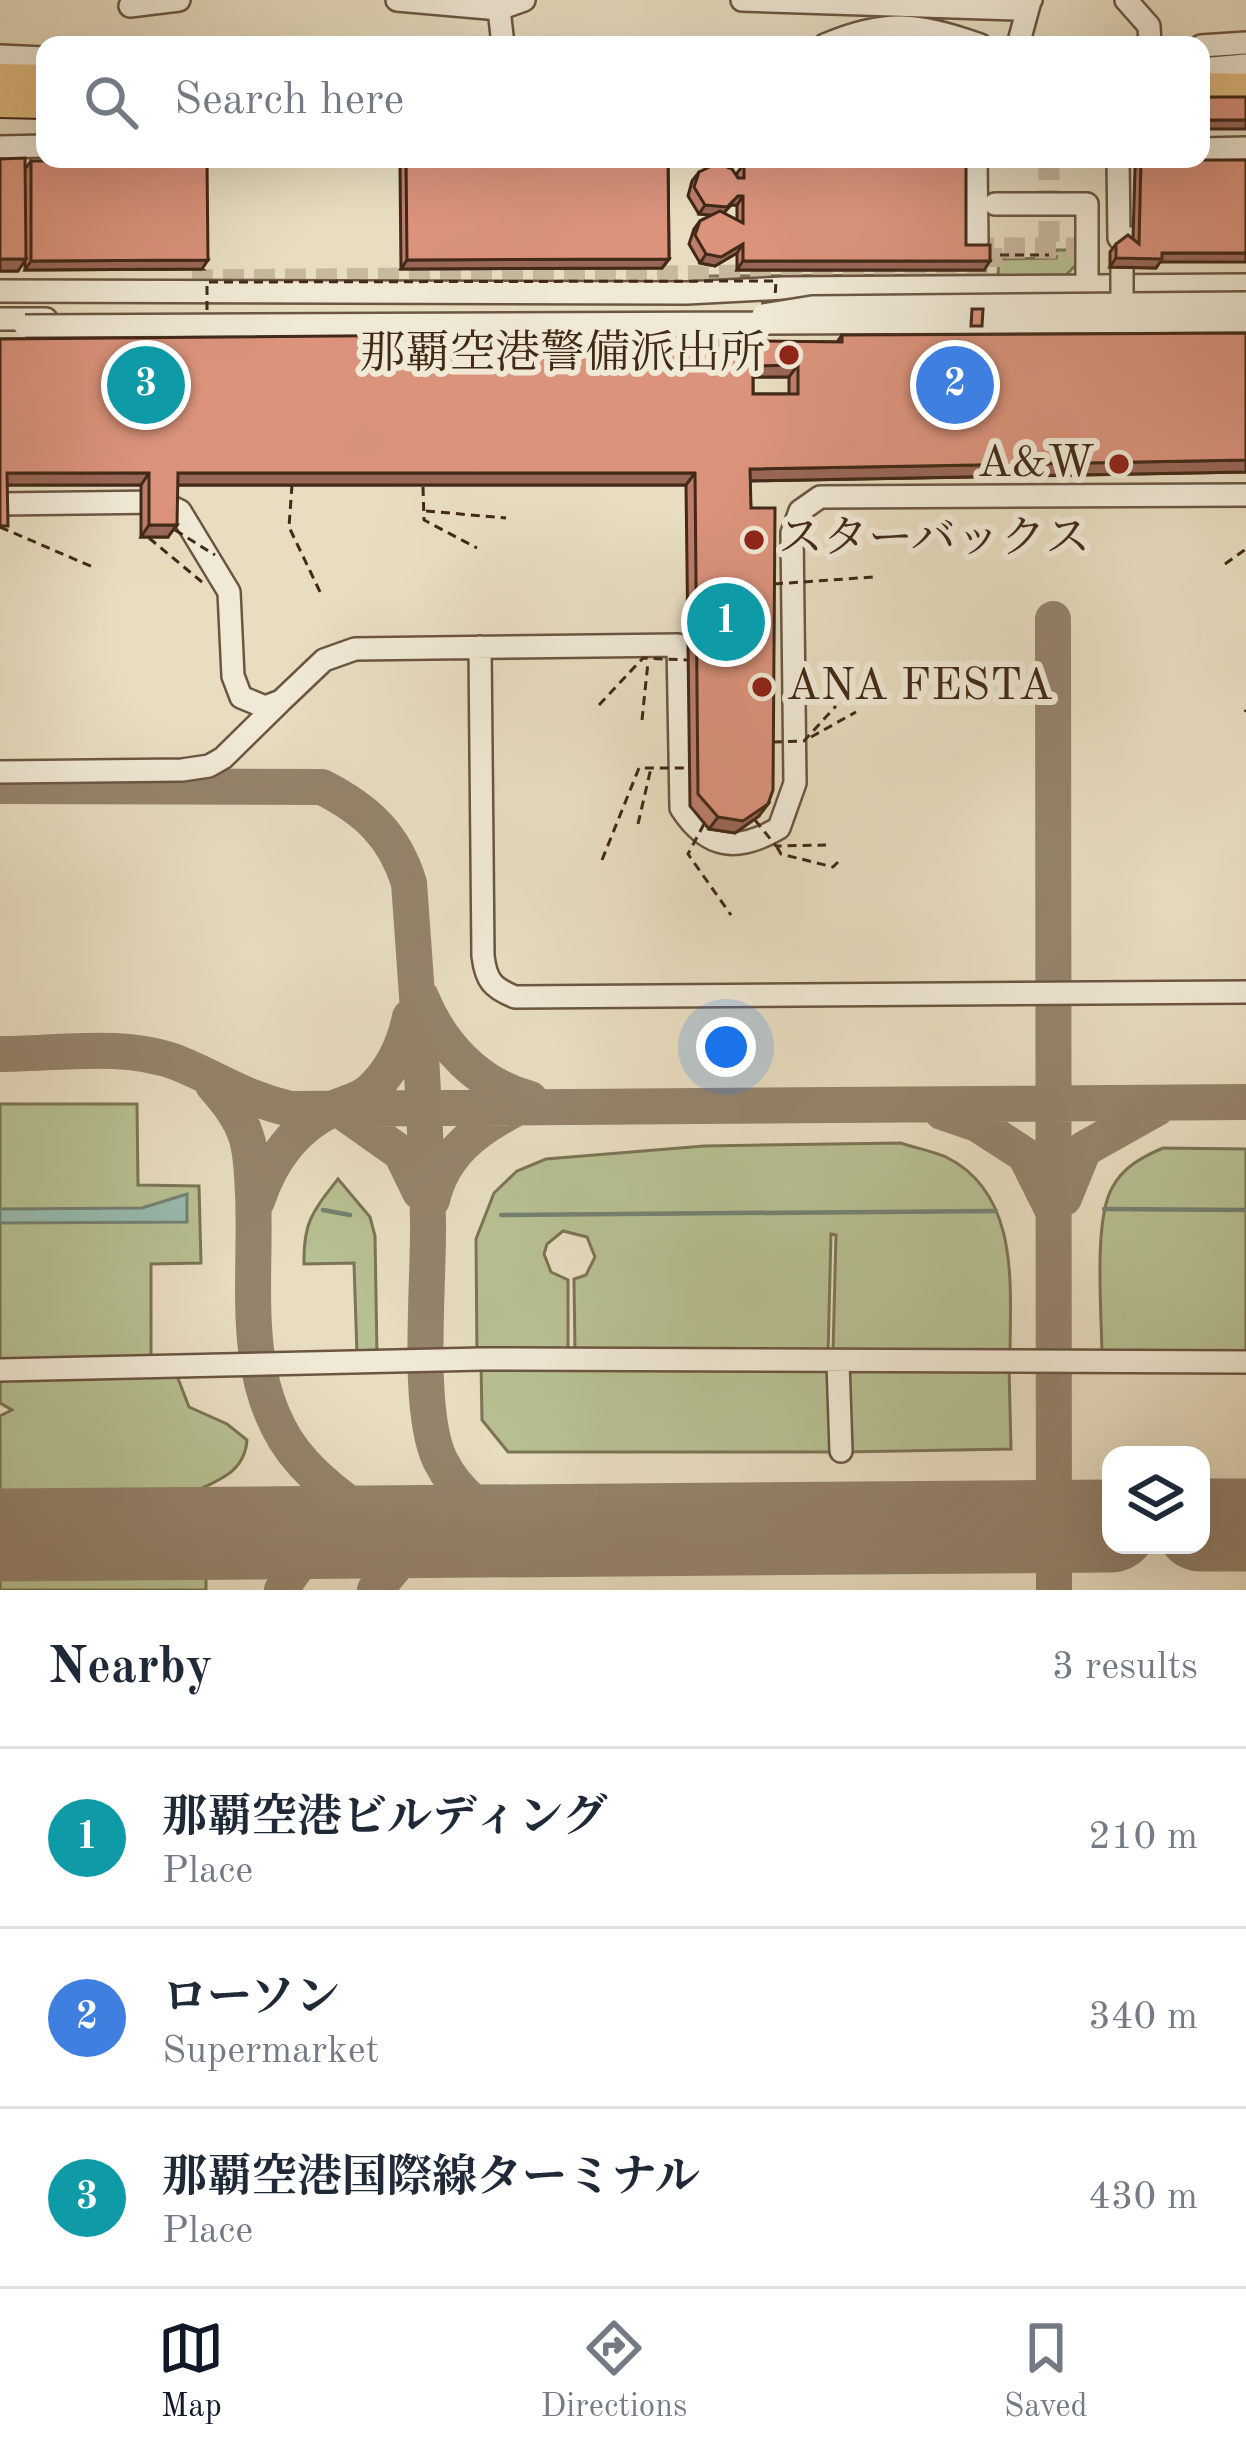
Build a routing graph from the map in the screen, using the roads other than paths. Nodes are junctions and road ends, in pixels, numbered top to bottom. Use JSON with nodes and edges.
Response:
{"nodes":[{"id":1,"x":179,"y":0,"type":"edge"},
{"id":2,"x":397,"y":0,"type":"edge"},
{"id":3,"x":524,"y":0,"type":"edge"},
{"id":4,"x":742,"y":0,"type":"edge"},
{"id":5,"x":1124,"y":0,"type":"edge"},
{"id":6,"x":1030,"y":1,"type":"edge"},
{"id":7,"x":130,"y":6,"type":"dead end"},
{"id":8,"x":499,"y":9,"type":"junction"},
{"id":9,"x":501,"y":36,"type":"edge"},
{"id":10,"x":849,"y":36,"type":"edge"},
{"id":11,"x":952,"y":36,"type":"edge"},
{"id":12,"x":1020,"y":36,"type":"edge"},
{"id":13,"x":1150,"y":36,"type":"edge"},
{"id":14,"x":1246,"y":43,"type":"edge"},
{"id":15,"x":1210,"y":45,"type":"edge"},
{"id":16,"x":0,"y":56,"type":"edge"},
{"id":17,"x":36,"y":58,"type":"edge"},
{"id":18,"x":1246,"y":65,"type":"edge"},
{"id":19,"x":1210,"y":68,"type":"edge"},
{"id":20,"x":0,"y":79,"type":"edge"},
{"id":21,"x":36,"y":80,"type":"edge"},
{"id":22,"x":1210,"y":88,"type":"edge"},
{"id":23,"x":1246,"y":89,"type":"edge"},
{"id":24,"x":0,"y":102,"type":"edge"},
{"id":25,"x":36,"y":103,"type":"edge"},
{"id":26,"x":1210,"y":111,"type":"edge"},
{"id":27,"x":1246,"y":112,"type":"edge"},
{"id":28,"x":36,"y":146,"type":"edge"},
{"id":29,"x":0,"y":147,"type":"edge"},
{"id":30,"x":1246,"y":148,"type":"edge"},
{"id":31,"x":1210,"y":149,"type":"edge"},
{"id":32,"x":0,"y":165,"type":"edge"},
{"id":33,"x":36,"y":165,"type":"edge"},
{"id":34,"x":972,"y":168,"type":"edge"},
{"id":35,"x":973,"y":168,"type":"edge"},
{"id":36,"x":1121,"y":168,"type":"edge"},
{"id":37,"x":1122,"y":168,"type":"edge"},
{"id":38,"x":960,"y":190,"type":"edge"},
{"id":39,"x":1135,"y":200,"type":"edge"},
{"id":40,"x":995,"y":204,"type":"dead end"},
{"id":41,"x":1133,"y":238,"type":"edge"},
{"id":42,"x":970,"y":255,"type":"edge"},
{"id":43,"x":1122,"y":268,"type":"edge"},
{"id":44,"x":1246,"y":285,"type":"edge"},
{"id":45,"x":1087,"y":286,"type":"junction"},
{"id":46,"x":0,"y":291,"type":"edge"},
{"id":47,"x":1246,"y":303,"type":"edge"},
{"id":48,"x":0,"y":321,"type":"edge"},
{"id":49,"x":1246,"y":323,"type":"edge"},
{"id":50,"x":703,"y":326,"type":"junction"},
{"id":51,"x":1122,"y":345,"type":"edge"},
{"id":52,"x":1246,"y":494,"type":"edge"},
{"id":53,"x":0,"y":504,"type":"edge"},
{"id":54,"x":480,"y":647,"type":"junction"},
{"id":55,"x":281,"y":701,"type":"junction"},
{"id":56,"x":0,"y":772,"type":"edge"},
{"id":57,"x":1246,"y":992,"type":"edge"},
{"id":58,"x":1246,"y":1362,"type":"edge"},
{"id":59,"x":838,"y":1363,"type":"junction"},
{"id":60,"x":0,"y":1370,"type":"edge"},
{"id":61,"x":841,"y":1451,"type":"dead end"}],
"edges":[{"from":1,"to":7,"type":"street"},
{"from":2,"to":8,"type":"street"},
{"from":3,"to":8,"type":"street"},
{"from":4,"to":6,"type":"street"},
{"from":5,"to":13,"type":"street"},
{"from":6,"to":12,"type":"street"},
{"from":8,"to":9,"type":"street"},
{"from":10,"to":11,"type":"street"},
{"from":14,"to":15,"type":"street"},
{"from":16,"to":17,"type":"street"},
{"from":18,"to":19,"type":"street"},
{"from":20,"to":21,"type":"highway"},
{"from":22,"to":23,"type":"highway"},
{"from":24,"to":25,"type":"highway"},
{"from":26,"to":27,"type":"highway"},
{"from":28,"to":29,"type":"street"},
{"from":30,"to":31,"type":"street"},
{"from":32,"to":33,"type":"street"},
{"from":34,"to":38,"type":"street"},
{"from":35,"to":42,"type":"street"},
{"from":36,"to":41,"type":"street"},
{"from":37,"to":39,"type":"street"},
{"from":40,"to":45,"type":"street"},
{"from":43,"to":51,"type":"street","bridge":true},
{"from":44,"to":45,"type":"street"},
{"from":45,"to":46,"type":"street"},
{"from":47,"to":50,"type":"street","bridge":true},
{"from":48,"to":49,"type":"street"},
{"from":48,"to":50,"type":"street","bridge":true},
{"from":49,"to":50,"type":"street","bridge":true},
{"from":52,"to":54,"type":"street"},
{"from":53,"to":55,"type":"street"},
{"from":54,"to":55,"type":"street"},
{"from":54,"to":57,"type":"street"},
{"from":55,"to":56,"type":"street"},
{"from":58,"to":59,"type":"street"},
{"from":59,"to":60,"type":"street"},
{"from":59,"to":61,"type":"street"}]}
